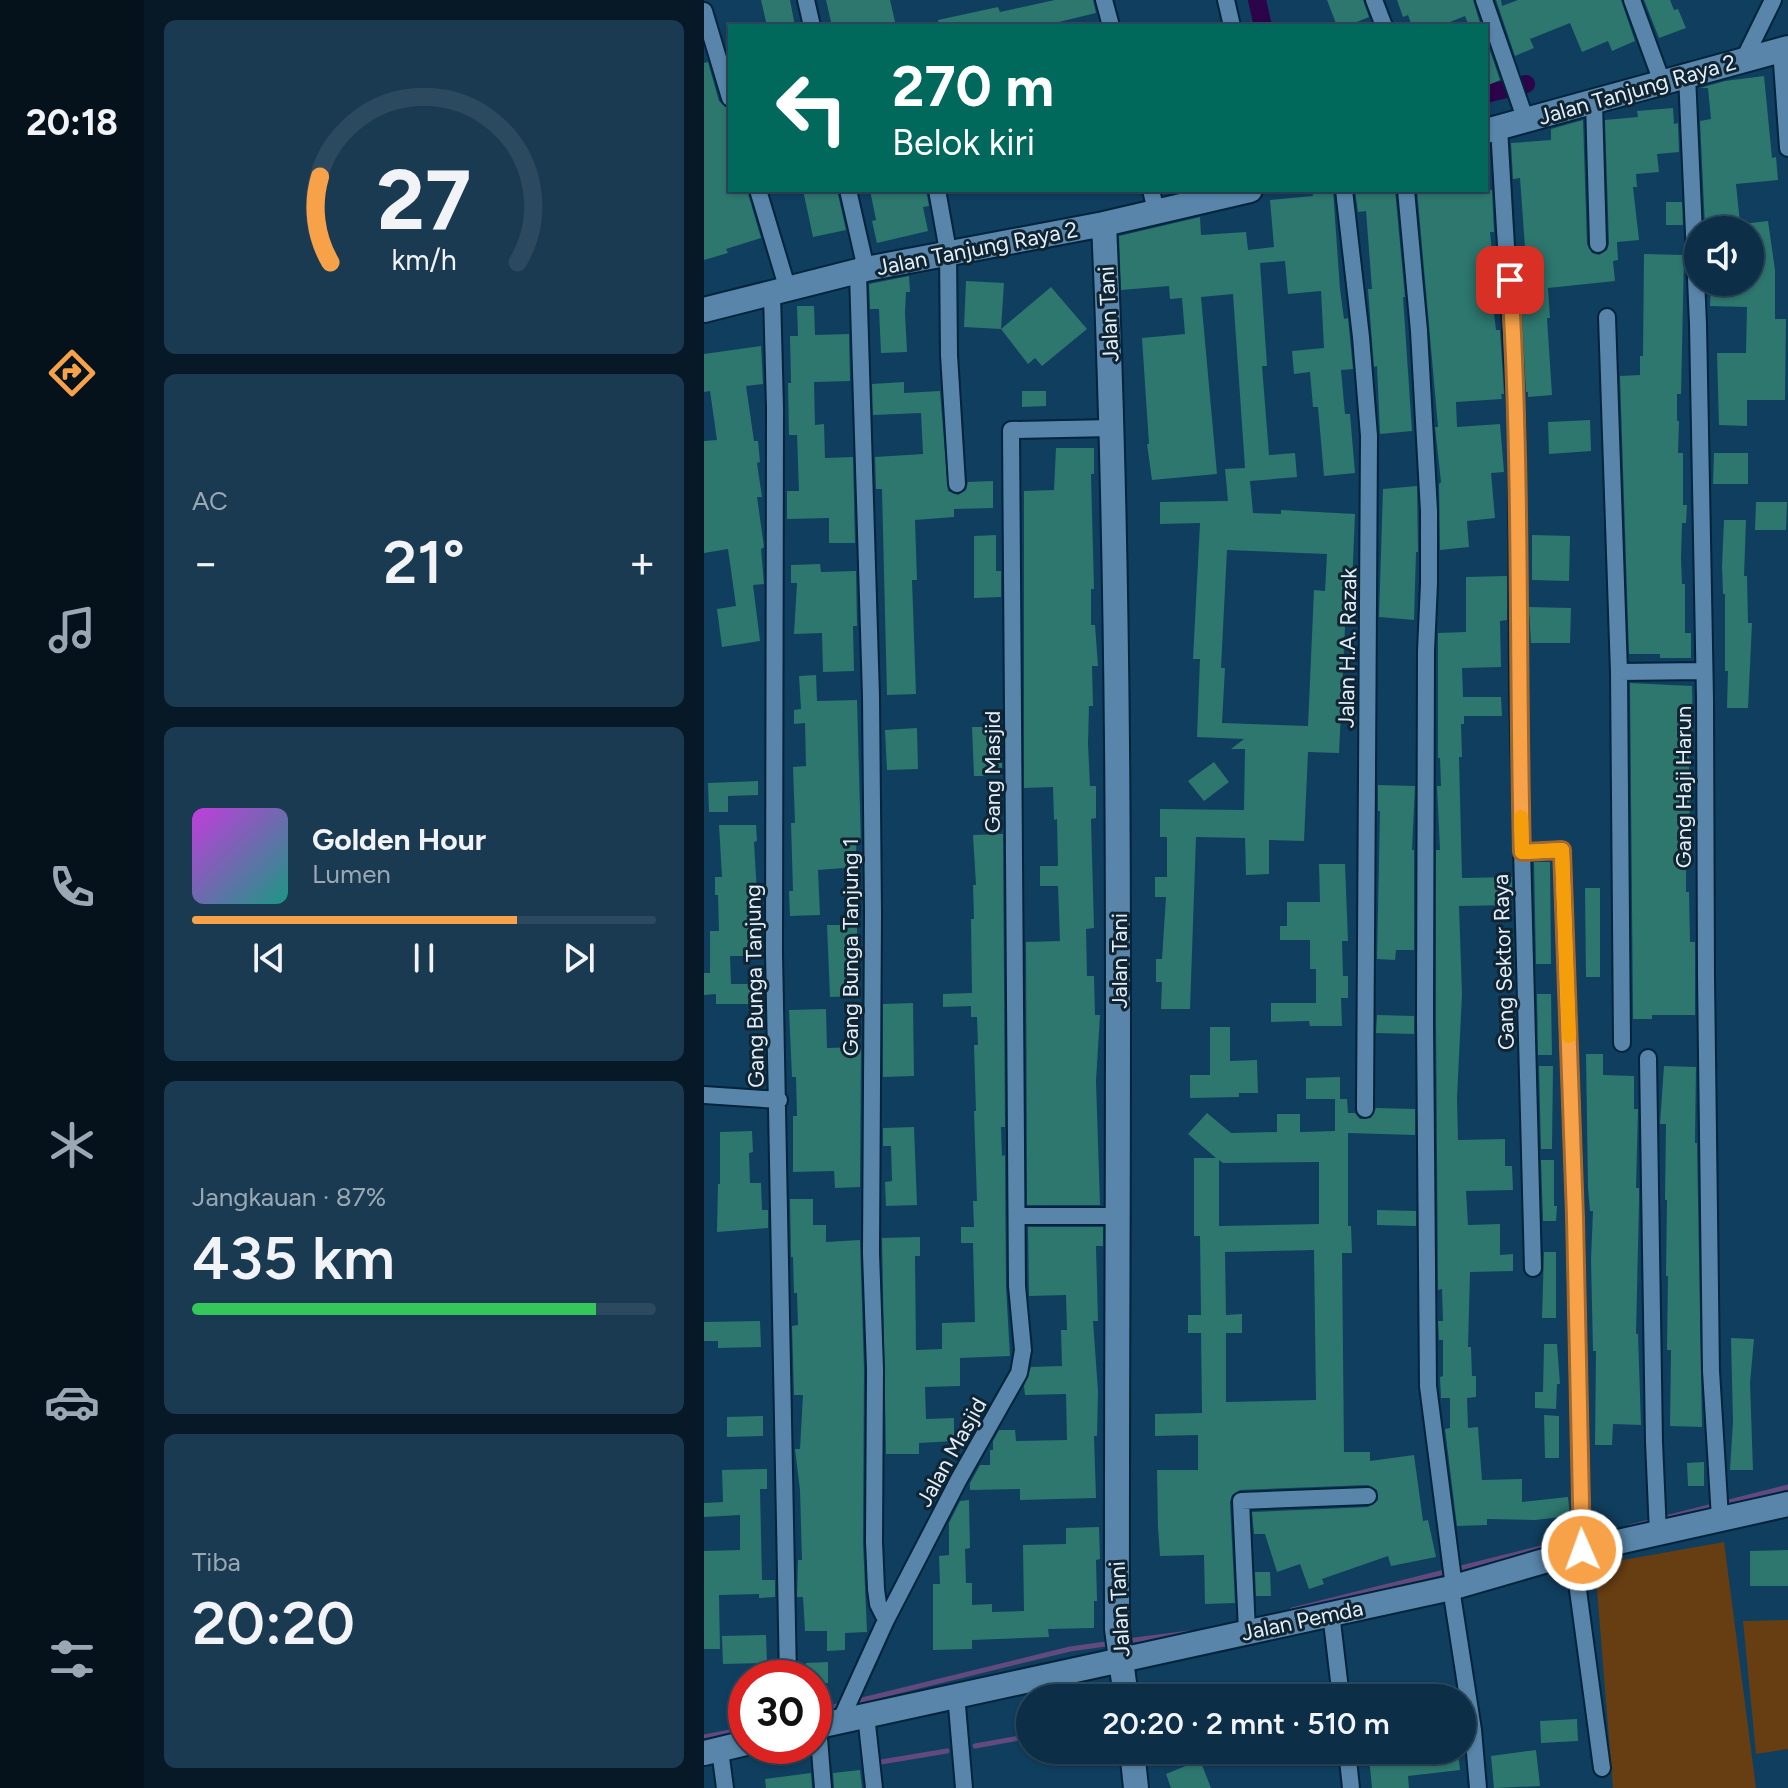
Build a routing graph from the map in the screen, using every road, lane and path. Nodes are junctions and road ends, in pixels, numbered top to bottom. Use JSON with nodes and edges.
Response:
{"nodes":[{"id":1,"x":806,"y":0,"type":"edge"},
{"id":2,"x":1104,"y":0,"type":"edge"},
{"id":3,"x":1226,"y":0,"type":"edge"},
{"id":4,"x":1374,"y":0,"type":"edge"},
{"id":5,"x":1484,"y":0,"type":"edge"},
{"id":6,"x":1632,"y":0,"type":"edge"},
{"id":7,"x":1773,"y":0,"type":"edge"},
{"id":8,"x":704,"y":11,"type":"edge"},
{"id":9,"x":812,"y":24,"type":"edge"},
{"id":10,"x":1110,"y":24,"type":"edge"},
{"id":11,"x":1232,"y":24,"type":"edge"},
{"id":12,"x":1383,"y":24,"type":"edge"},
{"id":13,"x":1784,"y":48,"type":"edge"},
{"id":14,"x":1744,"y":59,"type":"junction"},
{"id":15,"x":1687,"y":75,"type":"junction"},
{"id":16,"x":1662,"y":82,"type":"junction"},
{"id":17,"x":728,"y":91,"type":"edge"},
{"id":18,"x":1594,"y":103,"type":"junction"},
{"id":19,"x":1523,"y":113,"type":"junction"},
{"id":20,"x":1492,"y":130,"type":"edge"},
{"id":21,"x":1788,"y":148,"type":"edge"},
{"id":22,"x":758,"y":192,"type":"edge"},
{"id":23,"x":848,"y":192,"type":"edge"},
{"id":24,"x":937,"y":192,"type":"edge"},
{"id":25,"x":1232,"y":192,"type":"edge"},
{"id":26,"x":1344,"y":192,"type":"edge"},
{"id":27,"x":1406,"y":192,"type":"edge"},
{"id":28,"x":1153,"y":201,"type":"edge"},
{"id":29,"x":1104,"y":224,"type":"junction"},
{"id":30,"x":1598,"y":244,"type":"dead end"},
{"id":31,"x":948,"y":251,"type":"junction"},
{"id":32,"x":862,"y":271,"type":"junction"},
{"id":33,"x":780,"y":292,"type":"junction"},
{"id":34,"x":704,"y":310,"type":"edge"},
{"id":35,"x":1607,"y":317,"type":"dead end"},
{"id":36,"x":1112,"y":428,"type":"junction"},
{"id":37,"x":957,"y":484,"type":"dead end"},
{"id":38,"x":1704,"y":671,"type":"junction"},
{"id":39,"x":1619,"y":672,"type":"junction"},
{"id":40,"x":1522,"y":852,"type":"junction"},
{"id":41,"x":1622,"y":1043,"type":"dead end"},
{"id":42,"x":1648,"y":1058,"type":"dead end"},
{"id":43,"x":704,"y":1095,"type":"edge"},
{"id":44,"x":779,"y":1100,"type":"junction"},
{"id":45,"x":1365,"y":1109,"type":"dead end"},
{"id":46,"x":1017,"y":1216,"type":"junction"},
{"id":47,"x":1116,"y":1216,"type":"junction"},
{"id":48,"x":1533,"y":1268,"type":"dead end"},
{"id":49,"x":1368,"y":1496,"type":"dead end"},
{"id":50,"x":1788,"y":1504,"type":"edge"},
{"id":51,"x":1719,"y":1510,"type":"junction"},
{"id":52,"x":1657,"y":1524,"type":"junction"},
{"id":53,"x":1579,"y":1545,"type":"junction"},
{"id":54,"x":1452,"y":1579,"type":"junction"},
{"id":55,"x":1331,"y":1613,"type":"junction"},
{"id":56,"x":886,"y":1620,"type":"junction"},
{"id":57,"x":1247,"y":1631,"type":"junction"},
{"id":58,"x":1119,"y":1646,"type":"junction"},
{"id":59,"x":788,"y":1660,"type":"edge"},
{"id":60,"x":1124,"y":1684,"type":"edge"},
{"id":61,"x":1339,"y":1684,"type":"edge"},
{"id":62,"x":956,"y":1694,"type":"junction"},
{"id":63,"x":836,"y":1720,"type":"edge"},
{"id":64,"x":712,"y":1752,"type":"edge"},
{"id":65,"x":1133,"y":1764,"type":"edge"},
{"id":66,"x":1348,"y":1764,"type":"edge"},
{"id":67,"x":1602,"y":1768,"type":"dead end"},
{"id":68,"x":725,"y":1788,"type":"edge"},
{"id":69,"x":823,"y":1788,"type":"edge"},
{"id":70,"x":874,"y":1788,"type":"edge"},
{"id":71,"x":964,"y":1788,"type":"edge"},
{"id":72,"x":1136,"y":1788,"type":"edge"},
{"id":73,"x":1351,"y":1788,"type":"edge"},
{"id":74,"x":1478,"y":1788,"type":"edge"}],
"edges":[{"from":1,"to":9,"type":"street"},
{"from":2,"to":10,"type":"street"},
{"from":3,"to":11,"type":"street"},
{"from":4,"to":12,"type":"street"},
{"from":5,"to":19,"type":"street"},
{"from":6,"to":16,"type":"street"},
{"from":7,"to":14,"type":"street"},
{"from":8,"to":17,"type":"street"},
{"from":13,"to":14,"type":"street","name":"Jalan Tanjung Raya 2"},
{"from":13,"to":21,"type":"street"},
{"from":14,"to":15,"type":"street","name":"Jalan Tanjung Raya 2"},
{"from":15,"to":16,"type":"street","name":"Jalan Tanjung Raya 2"},
{"from":15,"to":38,"type":"street","name":"Gang Haji Harun"},
{"from":16,"to":18,"type":"street","name":"Jalan Tanjung Raya 2"},
{"from":18,"to":19,"type":"street","name":"Jalan Tanjung Raya 2"},
{"from":18,"to":30,"type":"street"},
{"from":19,"to":20,"type":"street","name":"Jalan Tanjung Raya 2"},
{"from":20,"to":40,"type":"street","name":"Gang Sektor Raya"},
{"from":22,"to":33,"type":"street","name":"Gang Bunga Tanjung"},
{"from":23,"to":32,"type":"street","name":"Gang Bunga Tanjung 1"},
{"from":24,"to":31,"type":"street"},
{"from":25,"to":28,"type":"street","name":"Jalan Tanjung Raya 2"},
{"from":26,"to":45,"type":"street","name":"Jalan H.A. Razak"},
{"from":27,"to":54,"type":"street"},
{"from":28,"to":29,"type":"street","name":"Jalan Tanjung Raya 2"},
{"from":29,"to":31,"type":"street","name":"Jalan Tanjung Raya 2"},
{"from":29,"to":36,"type":"street","name":"Jalan Tani"},
{"from":31,"to":32,"type":"street","name":"Jalan Tanjung Raya 2"},
{"from":31,"to":37,"type":"street"},
{"from":32,"to":33,"type":"street","name":"Jalan Tanjung Raya 2"},
{"from":32,"to":56,"type":"street","name":"Gang Bunga Tanjung 1"},
{"from":33,"to":34,"type":"street","name":"Jalan Tanjung Raya 2"},
{"from":33,"to":44,"type":"street","name":"Gang Bunga Tanjung"},
{"from":35,"to":39,"type":"street"},
{"from":36,"to":46,"type":"street","name":"Gang Masjid"},
{"from":36,"to":47,"type":"street","name":"Jalan Tani"},
{"from":38,"to":39,"type":"street"},
{"from":38,"to":51,"type":"street","name":"Gang Haji Harun"},
{"from":39,"to":41,"type":"street"},
{"from":40,"to":48,"type":"street","name":"Gang Sektor Raya"},
{"from":40,"to":53,"type":"street"},
{"from":42,"to":52,"type":"street"},
{"from":43,"to":44,"type":"street"},
{"from":44,"to":59,"type":"street","name":"Gang Bunga Tanjung"},
{"from":46,"to":47,"type":"street"},
{"from":46,"to":56,"type":"street","name":"Jalan Masjid"},
{"from":47,"to":58,"type":"street","name":"Jalan Tani"},
{"from":49,"to":57,"type":"street"},
{"from":50,"to":51,"type":"street","name":"Jalan Pemda"},
{"from":51,"to":52,"type":"street","name":"Jalan Pemda"},
{"from":52,"to":53,"type":"street","name":"Jalan Pemda"},
{"from":53,"to":54,"type":"street","name":"Jalan Pemda"},
{"from":53,"to":67,"type":"street"},
{"from":54,"to":55,"type":"street","name":"Jalan Pemda"},
{"from":54,"to":74,"type":"street"},
{"from":55,"to":57,"type":"street","name":"Jalan Pemda"},
{"from":55,"to":61,"type":"street"},
{"from":56,"to":63,"type":"street","name":"Jalan Masjid"},
{"from":57,"to":58,"type":"street","name":"Jalan Pemda"},
{"from":58,"to":60,"type":"street","name":"Jalan Tani"},
{"from":58,"to":62,"type":"street","name":"Jalan Pemda"},
{"from":62,"to":63,"type":"street","name":"Jalan Pemda"},
{"from":62,"to":71,"type":"street"},
{"from":63,"to":69,"type":"street"},
{"from":63,"to":70,"type":"street"},
{"from":64,"to":68,"type":"street"},
{"from":65,"to":72,"type":"street"},
{"from":66,"to":73,"type":"street"}]}
